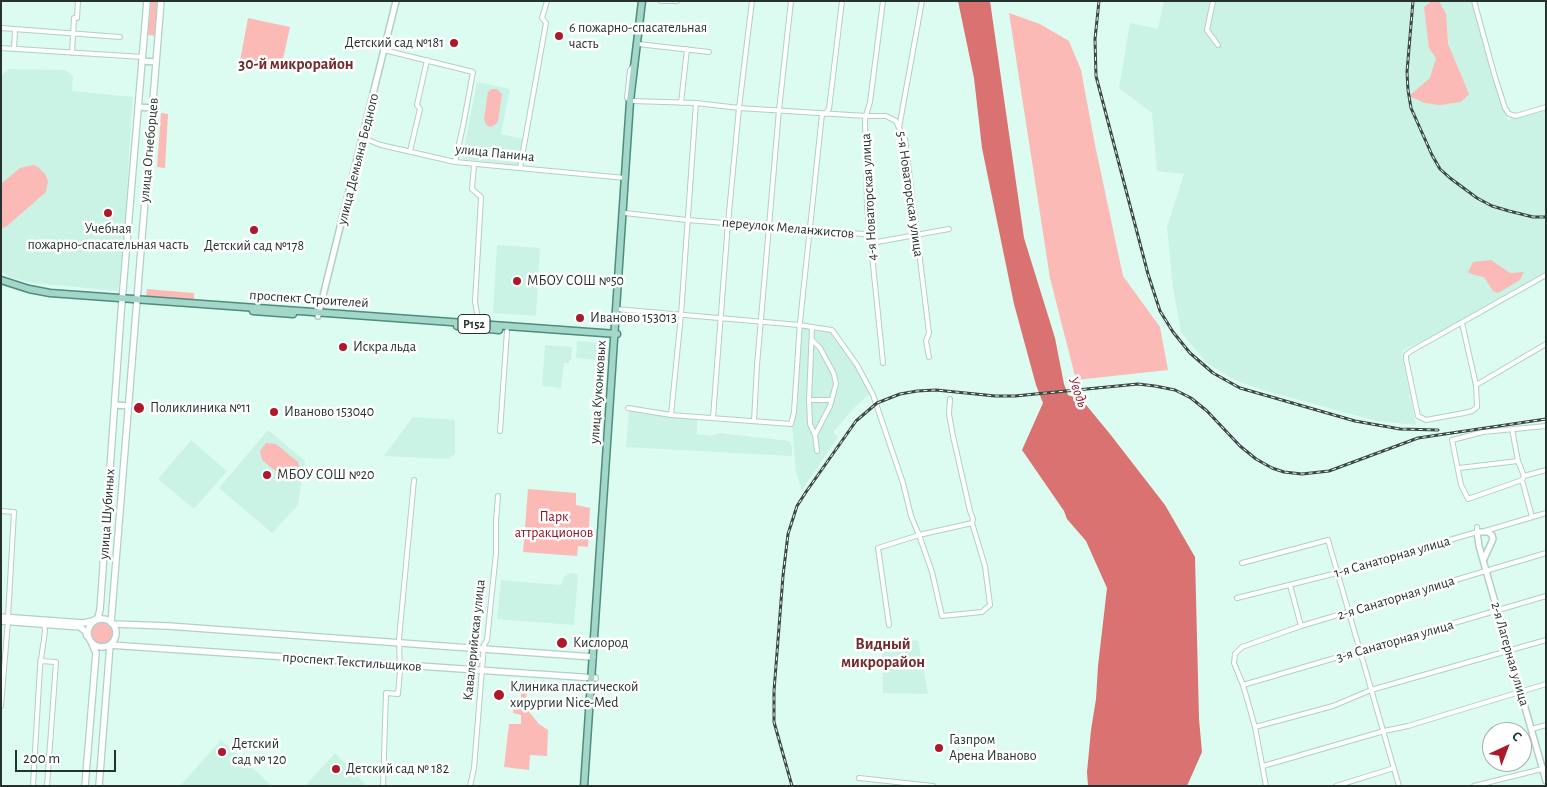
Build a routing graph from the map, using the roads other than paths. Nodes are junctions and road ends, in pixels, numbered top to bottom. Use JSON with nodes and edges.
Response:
{"nodes":[{"id":1,"x":78,"y":1,"type":"edge"},
{"id":2,"x":147,"y":1,"type":"edge"},
{"id":3,"x":161,"y":1,"type":"edge"},
{"id":4,"x":396,"y":1,"type":"edge"},
{"id":5,"x":547,"y":1,"type":"edge"},
{"id":6,"x":643,"y":1,"type":"edge"},
{"id":7,"x":661,"y":1,"type":"edge"},
{"id":8,"x":677,"y":1,"type":"edge"},
{"id":9,"x":752,"y":1,"type":"edge"},
{"id":10,"x":791,"y":1,"type":"edge"},
{"id":11,"x":842,"y":1,"type":"edge"},
{"id":12,"x":883,"y":1,"type":"edge"},
{"id":13,"x":922,"y":1,"type":"edge"},
{"id":14,"x":1213,"y":1,"type":"edge"},
{"id":15,"x":1474,"y":1,"type":"edge"},
{"id":16,"x":1,"y":28,"type":"edge"},
{"id":17,"x":15,"y":30,"type":"junction"},
{"id":18,"x":73,"y":34,"type":"junction"},
{"id":19,"x":120,"y":37,"type":"dead end"},
{"id":20,"x":638,"y":44,"type":"junction"},
{"id":21,"x":1218,"y":45,"type":"dead end"},
{"id":22,"x":1,"y":48,"type":"edge"},
{"id":23,"x":14,"y":49,"type":"junction"},
{"id":24,"x":687,"y":49,"type":"junction"},
{"id":25,"x":384,"y":50,"type":"junction"},
{"id":26,"x":709,"y":52,"type":"dead end"},
{"id":27,"x":72,"y":53,"type":"junction"},
{"id":28,"x":142,"y":59,"type":"junction"},
{"id":29,"x":428,"y":60,"type":"junction"},
{"id":30,"x":156,"y":62,"type":"junction"},
{"id":31,"x":632,"y":101,"type":"junction"},
{"id":32,"x":681,"y":103,"type":"junction"},
{"id":33,"x":696,"y":103,"type":"junction"},
{"id":34,"x":138,"y":107,"type":"junction"},
{"id":35,"x":1546,"y":107,"type":"edge"},
{"id":36,"x":152,"y":108,"type":"junction"},
{"id":37,"x":739,"y":108,"type":"junction"},
{"id":38,"x":779,"y":110,"type":"junction"},
{"id":39,"x":824,"y":114,"type":"junction"},
{"id":40,"x":866,"y":116,"type":"junction"},
{"id":41,"x":899,"y":128,"type":"junction"},
{"id":42,"x":363,"y":138,"type":"junction"},
{"id":43,"x":410,"y":151,"type":"junction"},
{"id":44,"x":455,"y":162,"type":"junction"},
{"id":45,"x":474,"y":165,"type":"junction"},
{"id":46,"x":520,"y":168,"type":"junction"},
{"id":47,"x":626,"y":178,"type":"junction"},
{"id":48,"x":625,"y":213,"type":"junction"},
{"id":49,"x":687,"y":220,"type":"junction"},
{"id":50,"x":728,"y":223,"type":"junction"},
{"id":51,"x":769,"y":226,"type":"junction"},
{"id":52,"x":949,"y":229,"type":"dead end"},
{"id":53,"x":809,"y":230,"type":"junction"},
{"id":54,"x":917,"y":235,"type":"junction"},
{"id":55,"x":870,"y":240,"type":"junction"},
{"id":56,"x":1546,"y":275,"type":"edge"},
{"id":57,"x":1,"y":280,"type":"edge"},
{"id":58,"x":1,"y":284,"type":"edge"},
{"id":59,"x":122,"y":300,"type":"junction"},
{"id":60,"x":136,"y":302,"type":"junction"},
{"id":61,"x":617,"y":309,"type":"junction"},
{"id":62,"x":319,"y":314,"type":"junction"},
{"id":63,"x":681,"y":315,"type":"junction"},
{"id":64,"x":720,"y":318,"type":"junction"},
{"id":65,"x":761,"y":322,"type":"junction"},
{"id":66,"x":1462,"y":323,"type":"junction"},
{"id":67,"x":479,"y":326,"type":"junction"},
{"id":68,"x":800,"y":326,"type":"junction"},
{"id":69,"x":812,"y":327,"type":"junction"},
{"id":70,"x":507,"y":328,"type":"junction"},
{"id":71,"x":616,"y":336,"type":"junction"},
{"id":72,"x":812,"y":340,"type":"junction"},
{"id":73,"x":1546,"y":344,"type":"edge"},
{"id":74,"x":929,"y":357,"type":"dead end"},
{"id":75,"x":883,"y":364,"type":"dead end"},
{"id":76,"x":1476,"y":385,"type":"junction"},
{"id":77,"x":950,"y":398,"type":"dead end"},
{"id":78,"x":809,"y":400,"type":"junction"},
{"id":79,"x":832,"y":400,"type":"junction"},
{"id":80,"x":115,"y":404,"type":"junction"},
{"id":81,"x":128,"y":406,"type":"junction"},
{"id":82,"x":628,"y":408,"type":"dead end"},
{"id":83,"x":671,"y":415,"type":"junction"},
{"id":84,"x":713,"y":418,"type":"junction"},
{"id":85,"x":754,"y":420,"type":"junction"},
{"id":86,"x":1546,"y":426,"type":"edge"},
{"id":87,"x":1512,"y":429,"type":"junction"},
{"id":88,"x":500,"y":431,"type":"dead end"},
{"id":89,"x":815,"y":435,"type":"junction"},
{"id":90,"x":608,"y":450,"type":"junction"},
{"id":91,"x":817,"y":451,"type":"dead end"},
{"id":92,"x":1518,"y":461,"type":"junction"},
{"id":93,"x":1459,"y":468,"type":"junction"},
{"id":94,"x":1546,"y":470,"type":"edge"},
{"id":95,"x":1523,"y":478,"type":"junction"},
{"id":96,"x":414,"y":480,"type":"dead end"},
{"id":97,"x":498,"y":496,"type":"dead end"},
{"id":98,"x":1,"y":511,"type":"edge"},
{"id":99,"x":1546,"y":513,"type":"edge"},
{"id":100,"x":1532,"y":517,"type":"junction"},
{"id":101,"x":972,"y":523,"type":"junction"},
{"id":102,"x":1477,"y":530,"type":"junction"},
{"id":103,"x":1483,"y":532,"type":"junction"},
{"id":104,"x":919,"y":535,"type":"junction"},
{"id":105,"x":1478,"y":540,"type":"junction"},
{"id":106,"x":1546,"y":553,"type":"edge"},
{"id":107,"x":1484,"y":560,"type":"junction"},
{"id":108,"x":1242,"y":563,"type":"dead end"},
{"id":109,"x":1486,"y":571,"type":"junction"},
{"id":110,"x":1337,"y":573,"type":"junction"},
{"id":111,"x":1290,"y":586,"type":"junction"},
{"id":112,"x":1546,"y":596,"type":"edge"},
{"id":113,"x":1237,"y":598,"type":"dead end"},
{"id":114,"x":1497,"y":610,"type":"junction"},
{"id":115,"x":1348,"y":612,"type":"junction"},
{"id":116,"x":1,"y":617,"type":"edge"},
{"id":117,"x":6,"y":620,"type":"edge"},
{"id":118,"x":94,"y":621,"type":"junction"},
{"id":119,"x":44,"y":624,"type":"junction"},
{"id":120,"x":112,"y":624,"type":"junction"},
{"id":121,"x":889,"y":625,"type":"dead end"},
{"id":122,"x":1301,"y":626,"type":"junction"},
{"id":123,"x":87,"y":636,"type":"junction"},
{"id":124,"x":1546,"y":640,"type":"edge"},
{"id":125,"x":399,"y":643,"type":"junction"},
{"id":126,"x":92,"y":644,"type":"junction"},
{"id":127,"x":110,"y":645,"type":"junction"},
{"id":128,"x":484,"y":649,"type":"junction"},
{"id":129,"x":1359,"y":651,"type":"junction"},
{"id":130,"x":1509,"y":651,"type":"junction"},
{"id":131,"x":40,"y":661,"type":"junction"},
{"id":132,"x":593,"y":664,"type":"junction"},
{"id":133,"x":400,"y":665,"type":"junction"},
{"id":134,"x":482,"y":670,"type":"junction"},
{"id":135,"x":593,"y":678,"type":"junction"},
{"id":136,"x":1546,"y":684,"type":"edge"},
{"id":137,"x":1243,"y":685,"type":"junction"},
{"id":138,"x":1371,"y":690,"type":"junction"},
{"id":139,"x":1520,"y":690,"type":"junction"},
{"id":140,"x":1,"y":706,"type":"edge"},
{"id":141,"x":1530,"y":722,"type":"edge"},
{"id":142,"x":1546,"y":725,"type":"edge"},
{"id":143,"x":1255,"y":727,"type":"junction"},
{"id":144,"x":1532,"y":729,"type":"joint"},
{"id":145,"x":1384,"y":731,"type":"junction"},
{"id":146,"x":1263,"y":766,"type":"junction"},
{"id":147,"x":1394,"y":768,"type":"junction"},
{"id":148,"x":1544,"y":768,"type":"edge"},
{"id":149,"x":859,"y":778,"type":"dead end"},
{"id":150,"x":1546,"y":781,"type":"edge"},
{"id":151,"x":33,"y":786,"type":"edge"},
{"id":152,"x":47,"y":786,"type":"edge"},
{"id":153,"x":85,"y":786,"type":"edge"},
{"id":154,"x":98,"y":786,"type":"edge"},
{"id":155,"x":383,"y":786,"type":"edge"},
{"id":156,"x":470,"y":786,"type":"edge"},
{"id":157,"x":586,"y":786,"type":"edge"},
{"id":158,"x":933,"y":786,"type":"edge"},
{"id":159,"x":1266,"y":786,"type":"edge"},
{"id":160,"x":1336,"y":786,"type":"edge"},
{"id":161,"x":1399,"y":786,"type":"edge"},
{"id":162,"x":1474,"y":786,"type":"edge"}],
"edges":[{"from":1,"to":18,"type":"street"},
{"from":2,"to":28,"type":"main road","name":"улица Огнеборцев"},
{"from":3,"to":30,"type":"main road","name":"улица Огнеборцев"},
{"from":4,"to":25,"type":"street","name":"улица Демьяна Бедного"},
{"from":5,"to":46,"type":"street"},
{"from":6,"to":20,"type":"main road","name":"улица Куконковых"},
{"from":6,"to":31,"type":"main road","name":"улица Куконковых"},
{"from":7,"to":8,"type":"street"},
{"from":9,"to":37,"type":"street"},
{"from":10,"to":38,"type":"street"},
{"from":11,"to":39,"type":"street"},
{"from":12,"to":40,"type":"street","name":"4-я Новаторская улица"},
{"from":13,"to":41,"type":"street","name":"5-я Новаторская улица"},
{"from":14,"to":21,"type":"street"},
{"from":15,"to":35,"type":"street"},
{"from":16,"to":17,"type":"street"},
{"from":17,"to":18,"type":"street"},
{"from":17,"to":23,"type":"street"},
{"from":18,"to":19,"type":"street"},
{"from":18,"to":27,"type":"street"},
{"from":20,"to":24,"type":"street"},
{"from":20,"to":31,"type":"main road","name":"улица Куконковых"},
{"from":22,"to":23,"type":"street"},
{"from":23,"to":27,"type":"street"},
{"from":24,"to":26,"type":"street"},
{"from":24,"to":32,"type":"street"},
{"from":25,"to":29,"type":"street"},
{"from":25,"to":42,"type":"street","name":"улица Демьяна Бедного"},
{"from":27,"to":28,"type":"street"},
{"from":28,"to":30,"type":"street"},
{"from":28,"to":34,"type":"main road","name":"улица Огнеборцев"},
{"from":29,"to":43,"type":"street"},
{"from":29,"to":44,"type":"street"},
{"from":30,"to":36,"type":"main road","name":"улица Огнеборцев"},
{"from":31,"to":32,"type":"street"},
{"from":31,"to":47,"type":"main road","name":"улица Куконковых"},
{"from":32,"to":33,"type":"street"},
{"from":33,"to":37,"type":"street"},
{"from":33,"to":49,"type":"street"},
{"from":34,"to":36,"type":"street"},
{"from":34,"to":59,"type":"main road","name":"улица Огнеборцев"},
{"from":36,"to":60,"type":"main road","name":"улица Огнеборцев"},
{"from":37,"to":38,"type":"street"},
{"from":37,"to":50,"type":"street"},
{"from":38,"to":39,"type":"street"},
{"from":38,"to":51,"type":"street"},
{"from":39,"to":40,"type":"street"},
{"from":39,"to":53,"type":"street"},
{"from":40,"to":41,"type":"street"},
{"from":40,"to":55,"type":"street","name":"4-я Новаторская улица"},
{"from":41,"to":54,"type":"street","name":"5-я Новаторская улица"},
{"from":42,"to":43,"type":"street","name":"улица Панина"},
{"from":42,"to":62,"type":"street","name":"улица Демьяна Бедного"},
{"from":43,"to":44,"type":"street","name":"улица Панина"},
{"from":44,"to":45,"type":"street","name":"улица Панина"},
{"from":45,"to":46,"type":"street","name":"улица Панина"},
{"from":45,"to":67,"type":"street"},
{"from":46,"to":47,"type":"street","name":"улица Панина"},
{"from":47,"to":48,"type":"main road","name":"улица Куконковых"},
{"from":47,"to":61,"type":"main road","name":"улица Куконковых"},
{"from":48,"to":49,"type":"street","name":"переулок Меланжистов"},
{"from":48,"to":61,"type":"main road","name":"улица Куконковых"},
{"from":49,"to":50,"type":"street","name":"переулок Меланжистов"},
{"from":49,"to":63,"type":"street"},
{"from":50,"to":51,"type":"street","name":"переулок Меланжистов"},
{"from":50,"to":64,"type":"street"},
{"from":51,"to":53,"type":"street","name":"переулок Меланжистов"},
{"from":51,"to":65,"type":"street"},
{"from":52,"to":54,"type":"street","name":"переулок Меланжистов"},
{"from":53,"to":55,"type":"street","name":"переулок Меланжистов"},
{"from":53,"to":68,"type":"street"},
{"from":54,"to":55,"type":"street","name":"переулок Меланжистов"},
{"from":54,"to":74,"type":"street","name":"5-я Новаторская улица"},
{"from":55,"to":75,"type":"street","name":"4-я Новаторская улица"},
{"from":56,"to":66,"type":"street"},
{"from":57,"to":59,"type":"main road","name":"проспект Строителей","number":"Р152"},
{"from":58,"to":59,"type":"main road","name":"проспект Строителей","number":"Р152"},
{"from":59,"to":60,"type":"main road","name":"проспект Строителей","number":"Р152"},
{"from":59,"to":80,"type":"main road","name":"улица Шубиных"},
{"from":60,"to":62,"type":"main road","name":"проспект Строителей","number":"Р152"},
{"from":60,"to":81,"type":"main road","name":"улица Шубиных"},
{"from":61,"to":63,"type":"street"},
{"from":61,"to":71,"type":"main road","name":"улица Куконковых"},
{"from":62,"to":67,"type":"main road","name":"проспект Строителей","number":"Р152"},
{"from":63,"to":64,"type":"street"},
{"from":63,"to":83,"type":"street"},
{"from":64,"to":65,"type":"street"},
{"from":64,"to":84,"type":"street"},
{"from":65,"to":68,"type":"street"},
{"from":65,"to":85,"type":"street"},
{"from":66,"to":76,"type":"street"},
{"from":66,"to":76,"type":"street"},
{"from":67,"to":70,"type":"main road","name":"проспект Строителей","number":"Р152"},
{"from":68,"to":69,"type":"street"},
{"from":68,"to":85,"type":"street"},
{"from":69,"to":72,"type":"street"},
{"from":69,"to":104,"type":"street"},
{"from":70,"to":71,"type":"main road","name":"проспект Строителей","number":"Р152"},
{"from":70,"to":88,"type":"street"},
{"from":71,"to":90,"type":"main road","name":"улица Куконковых"},
{"from":72,"to":78,"type":"street"},
{"from":72,"to":79,"type":"street"},
{"from":73,"to":76,"type":"street"},
{"from":77,"to":101,"type":"street"},
{"from":78,"to":79,"type":"street"},
{"from":78,"to":89,"type":"street"},
{"from":79,"to":89,"type":"street"},
{"from":80,"to":81,"type":"street"},
{"from":80,"to":118,"type":"main road","name":"улица Шубиных"},
{"from":81,"to":120,"type":"main road","name":"улица Шубиных"},
{"from":82,"to":83,"type":"street"},
{"from":83,"to":84,"type":"street"},
{"from":84,"to":85,"type":"street"},
{"from":86,"to":87,"type":"street"},
{"from":87,"to":92,"type":"street"},
{"from":87,"to":93,"type":"street"},
{"from":89,"to":91,"type":"street"},
{"from":90,"to":132,"type":"main road","name":"улица Куконковых"},
{"from":90,"to":132,"type":"main road","name":"улица Куконковых"},
{"from":92,"to":93,"type":"street"},
{"from":92,"to":95,"type":"street"},
{"from":93,"to":95,"type":"street"},
{"from":94,"to":95,"type":"street"},
{"from":95,"to":100,"type":"street"},
{"from":96,"to":125,"type":"street"},
{"from":97,"to":128,"type":"street","name":"Кавалерийская улица"},
{"from":98,"to":117,"type":"street"},
{"from":99,"to":100,"type":"street","name":"1-я Санаторная улица"},
{"from":100,"to":103,"type":"street","name":"1-я Санаторная улица"},
{"from":101,"to":104,"type":"street"},
{"from":101,"to":104,"type":"street"},
{"from":102,"to":103,"type":"street","name":"1-я Санаторная улица"},
{"from":102,"to":105,"type":"street","name":"2-я Лагерная улица"},
{"from":102,"to":110,"type":"street","name":"1-я Санаторная улица"},
{"from":103,"to":105,"type":"street"},
{"from":103,"to":107,"type":"street"},
{"from":104,"to":121,"type":"street"},
{"from":105,"to":107,"type":"street","name":"2-я Лагерная улица"},
{"from":106,"to":109,"type":"street","name":"2-я Санаторная улица"},
{"from":107,"to":109,"type":"street","name":"2-я Лагерная улица"},
{"from":108,"to":110,"type":"street"},
{"from":109,"to":114,"type":"street","name":"2-я Лагерная улица"},
{"from":109,"to":115,"type":"street","name":"2-я Санаторная улица"},
{"from":110,"to":111,"type":"street","name":"1-я Санаторная улица"},
{"from":110,"to":115,"type":"street"},
{"from":111,"to":113,"type":"street","name":"1-я Санаторная улица"},
{"from":111,"to":122,"type":"street"},
{"from":112,"to":114,"type":"street","name":"3-я Санаторная улица"},
{"from":114,"to":129,"type":"street","name":"3-я Санаторная улица"},
{"from":114,"to":130,"type":"street","name":"2-я Лагерная улица"},
{"from":115,"to":122,"type":"street","name":"2-я Санаторная улица"},
{"from":115,"to":129,"type":"street"},
{"from":116,"to":117,"type":"main road"},
{"from":117,"to":118,"type":"main road"},
{"from":117,"to":119,"type":"main road"},
{"from":117,"to":140,"type":"street"},
{"from":118,"to":120,"type":"main road"},
{"from":118,"to":123,"type":"main road"},
{"from":119,"to":123,"type":"main road"},
{"from":119,"to":131,"type":"street"},
{"from":120,"to":125,"type":"main road","name":"проспект Текстильщиков"},
{"from":120,"to":127,"type":"main road"},
{"from":122,"to":137,"type":"street","name":"2-я Санаторная улица"},
{"from":123,"to":126,"type":"main road"},
{"from":124,"to":130,"type":"street"},
{"from":125,"to":128,"type":"main road","name":"проспект Текстильщиков"},
{"from":125,"to":133,"type":"street"},
{"from":126,"to":127,"type":"main road"},
{"from":126,"to":153,"type":"main road"},
{"from":127,"to":133,"type":"main road","name":"проспект Текстильщиков"},
{"from":127,"to":154,"type":"main road"},
{"from":128,"to":132,"type":"main road","name":"проспект Текстильщиков"},
{"from":128,"to":134,"type":"street","name":"Кавалерийская улица"},
{"from":129,"to":137,"type":"street","name":"3-я Санаторная улица"},
{"from":129,"to":138,"type":"street"},
{"from":130,"to":138,"type":"street"},
{"from":130,"to":139,"type":"street","name":"2-я Лагерная улица"},
{"from":131,"to":151,"type":"street"},
{"from":131,"to":152,"type":"street"},
{"from":132,"to":135,"type":"main road","name":"улица Куконковых"},
{"from":133,"to":134,"type":"main road","name":"проспект Текстильщиков"},
{"from":133,"to":155,"type":"street"},
{"from":134,"to":135,"type":"main road","name":"проспект Текстильщиков"},
{"from":134,"to":156,"type":"street","name":"Кавалерийская улица"},
{"from":135,"to":157,"type":"main road","name":"улица Куконковых"},
{"from":136,"to":139,"type":"street"},
{"from":137,"to":143,"type":"street"},
{"from":138,"to":143,"type":"street"},
{"from":138,"to":145,"type":"street"},
{"from":139,"to":141,"type":"street","name":"2-я Лагерная улица"},
{"from":139,"to":145,"type":"street"},
{"from":142,"to":144,"type":"street"},
{"from":143,"to":146,"type":"street"},
{"from":144,"to":148,"type":"street","name":"2-я Лагерная улица"},
{"from":145,"to":146,"type":"street"},
{"from":145,"to":147,"type":"street"},
{"from":146,"to":159,"type":"street"},
{"from":147,"to":160,"type":"street"},
{"from":147,"to":161,"type":"street"},
{"from":148,"to":150,"type":"street","name":"2-я Лагерная улица"},
{"from":148,"to":162,"type":"street"},
{"from":149,"to":158,"type":"street"}]}
